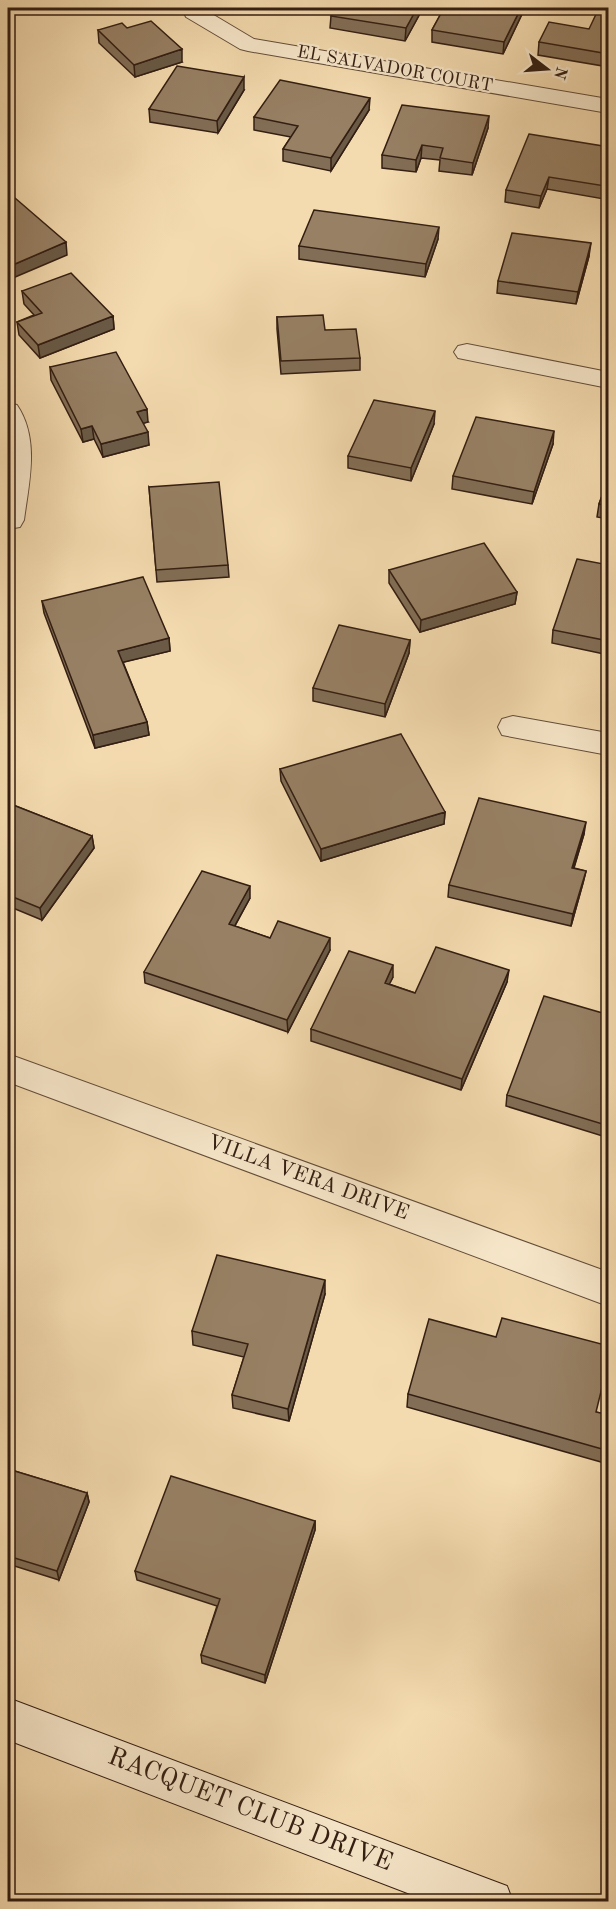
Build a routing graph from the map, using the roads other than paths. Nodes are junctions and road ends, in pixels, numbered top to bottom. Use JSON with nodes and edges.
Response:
{"nodes":[{"id":1,"x":192,"y":8,"type":"edge"},
{"id":2,"x":609,"y":106,"type":"edge"},
{"id":3,"x":467,"y":352,"type":"dead end"},
{"id":4,"x":609,"y":380,"type":"edge"},
{"id":5,"x":8,"y":411,"type":"edge"},
{"id":6,"x":10,"y":520,"type":"dead end"},
{"id":7,"x":513,"y":727,"type":"dead end"},
{"id":8,"x":609,"y":744,"type":"edge"},
{"id":9,"x":8,"y":1068,"type":"edge"},
{"id":10,"x":609,"y":1289,"type":"edge"},
{"id":11,"x":8,"y":1719,"type":"edge"},
{"id":12,"x":491,"y":1902,"type":"edge"}],
"edges":[{"from":1,"to":2,"type":"street","name":"EL SALVADOR COURT"},
{"from":3,"to":4,"type":"street"},
{"from":5,"to":6,"type":"street"},
{"from":7,"to":8,"type":"street"},
{"from":9,"to":10,"type":"street","name":"VILLA VERA DRIVE"},
{"from":11,"to":12,"type":"street","name":"RACQUET CLUB DRIVE"}]}
